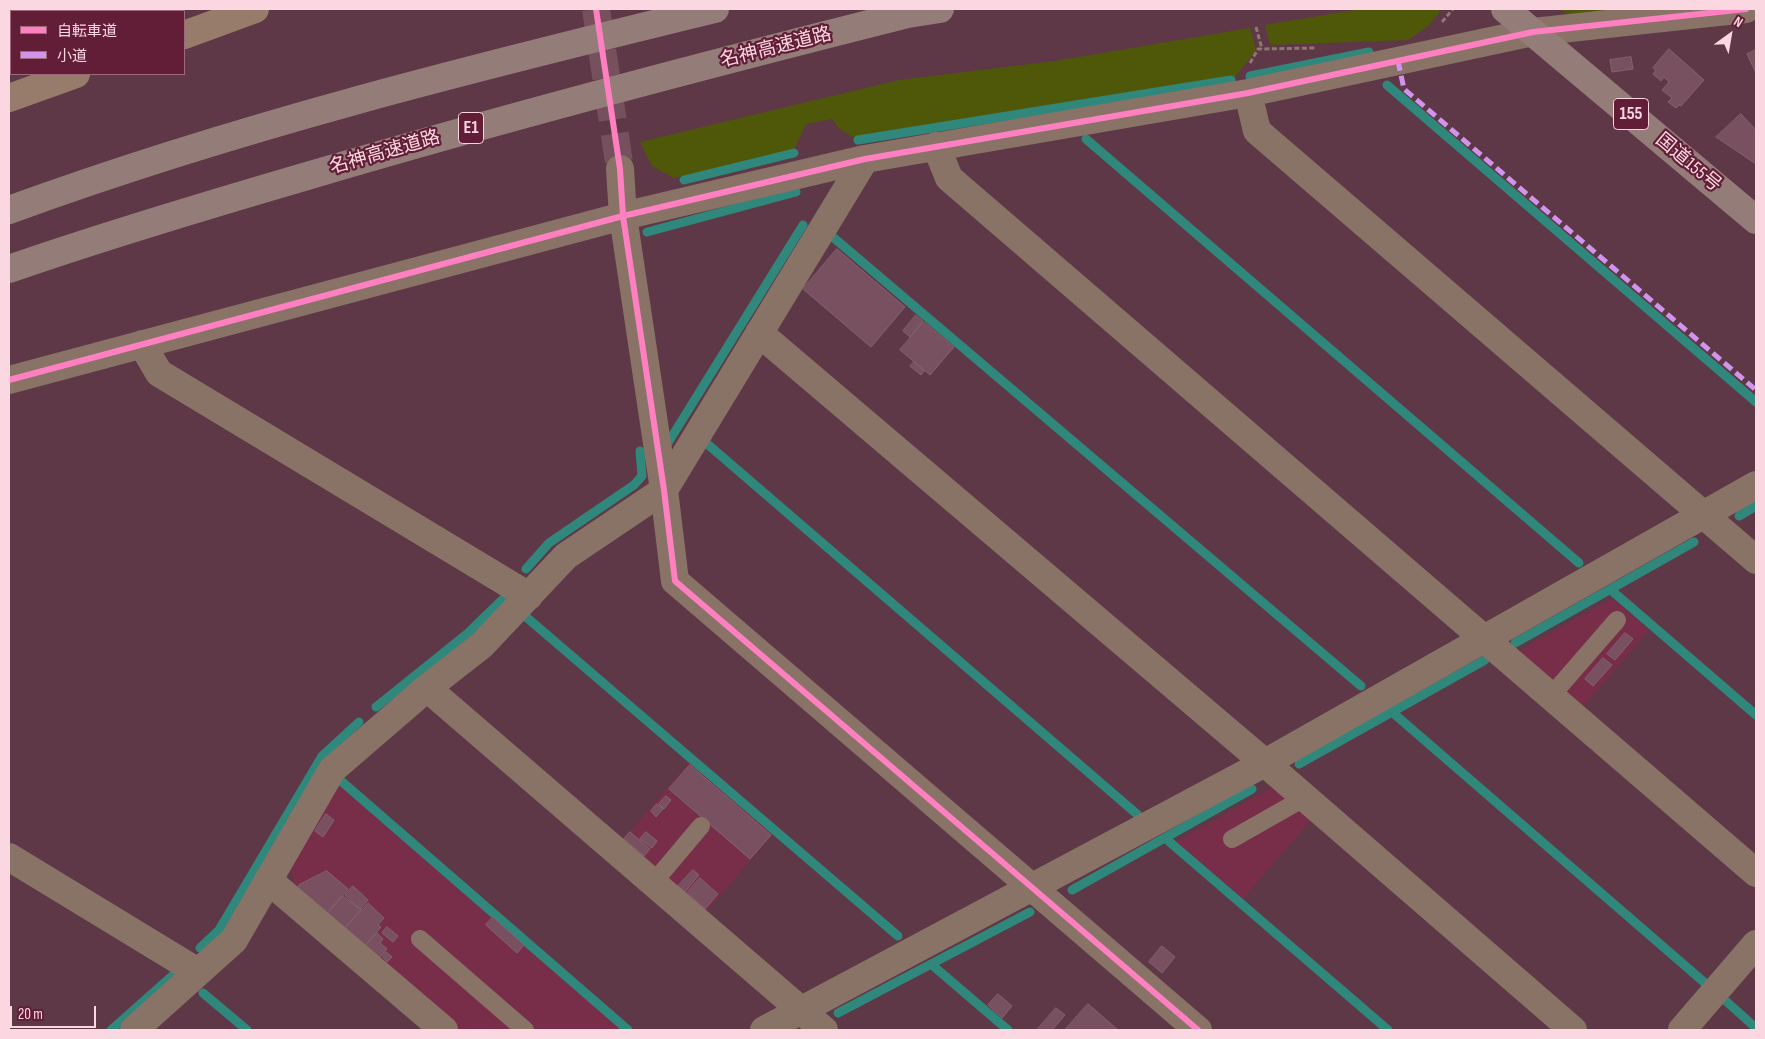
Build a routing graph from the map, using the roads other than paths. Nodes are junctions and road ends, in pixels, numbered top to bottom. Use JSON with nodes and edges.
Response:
{"nodes":[{"id":1,"x":255,"y":9,"type":"edge"},
{"id":2,"x":715,"y":9,"type":"edge"},
{"id":3,"x":940,"y":9,"type":"edge"},
{"id":4,"x":1505,"y":9,"type":"edge"},
{"id":5,"x":1746,"y":9,"type":"edge"},
{"id":6,"x":1533,"y":32,"type":"junction"},
{"id":7,"x":185,"y":34,"type":"edge"},
{"id":8,"x":73,"y":75,"type":"edge"},
{"id":9,"x":1248,"y":93,"type":"junction"},
{"id":10,"x":9,"y":98,"type":"edge"},
{"id":11,"x":936,"y":146,"type":"junction"},
{"id":12,"x":865,"y":159,"type":"junction"},
{"id":13,"x":620,"y":169,"type":"tunnel mouth"},
{"id":14,"x":9,"y":210,"type":"edge"},
{"id":15,"x":623,"y":216,"type":"junction"},
{"id":16,"x":1756,"y":220,"type":"edge"},
{"id":17,"x":9,"y":269,"type":"edge"},
{"id":18,"x":759,"y":333,"type":"junction"},
{"id":19,"x":142,"y":344,"type":"junction"},
{"id":20,"x":9,"y":380,"type":"edge"},
{"id":21,"x":1756,"y":485,"type":"edge"},
{"id":22,"x":664,"y":490,"type":"junction"},
{"id":23,"x":1704,"y":515,"type":"junction"},
{"id":24,"x":1756,"y":560,"type":"edge"},
{"id":25,"x":529,"y":596,"type":"junction"},
{"id":26,"x":1617,"y":620,"type":"dead end"},
{"id":27,"x":1486,"y":640,"type":"junction"},
{"id":28,"x":428,"y":688,"type":"junction"},
{"id":29,"x":1551,"y":696,"type":"junction"},
{"id":30,"x":1265,"y":764,"type":"junction"},
{"id":31,"x":1304,"y":798,"type":"junction"},
{"id":32,"x":701,"y":826,"type":"dead end"},
{"id":33,"x":1232,"y":839,"type":"dead end"},
{"id":34,"x":9,"y":857,"type":"edge"},
{"id":35,"x":1756,"y":873,"type":"edge"},
{"id":36,"x":268,"y":880,"type":"junction"},
{"id":37,"x":653,"y":882,"type":"junction"},
{"id":38,"x":1032,"y":888,"type":"junction"},
{"id":39,"x":420,"y":939,"type":"dead end"},
{"id":40,"x":1756,"y":944,"type":"edge"},
{"id":41,"x":198,"y":972,"type":"junction"},
{"id":42,"x":801,"y":1010,"type":"junction"},
{"id":43,"x":134,"y":1030,"type":"edge"},
{"id":44,"x":444,"y":1030,"type":"edge"},
{"id":45,"x":525,"y":1030,"type":"edge"},
{"id":46,"x":764,"y":1030,"type":"edge"},
{"id":47,"x":824,"y":1030,"type":"edge"},
{"id":48,"x":1198,"y":1030,"type":"edge"},
{"id":49,"x":1573,"y":1030,"type":"edge"},
{"id":50,"x":1682,"y":1030,"type":"edge"}],
"edges":[{"from":1,"to":7,"type":"street"},
{"from":2,"to":14,"type":"highway"},
{"from":3,"to":17,"type":"highway","name":"名神高速道路","number":"E1"},
{"from":4,"to":6,"type":"highway","name":"国道155号","number":"155"},
{"from":5,"to":6,"type":"street"},
{"from":6,"to":9,"type":"street"},
{"from":6,"to":16,"type":"highway","name":"国道155号","number":"155"},
{"from":8,"to":10,"type":"street"},
{"from":9,"to":11,"type":"street"},
{"from":9,"to":23,"type":"street"},
{"from":11,"to":12,"type":"street"},
{"from":11,"to":27,"type":"street"},
{"from":12,"to":15,"type":"street"},
{"from":12,"to":18,"type":"street"},
{"from":13,"to":15,"type":"street"},
{"from":15,"to":19,"type":"street"},
{"from":15,"to":22,"type":"street"},
{"from":18,"to":22,"type":"street"},
{"from":18,"to":30,"type":"street"},
{"from":19,"to":20,"type":"street"},
{"from":19,"to":25,"type":"street"},
{"from":21,"to":23,"type":"street"},
{"from":22,"to":25,"type":"street"},
{"from":22,"to":38,"type":"street"},
{"from":23,"to":24,"type":"street"},
{"from":23,"to":27,"type":"street"},
{"from":25,"to":28,"type":"street"},
{"from":26,"to":29,"type":"lane"},
{"from":27,"to":29,"type":"street"},
{"from":27,"to":30,"type":"street"},
{"from":28,"to":36,"type":"street"},
{"from":28,"to":37,"type":"street"},
{"from":29,"to":35,"type":"street"},
{"from":30,"to":31,"type":"street"},
{"from":30,"to":38,"type":"street"},
{"from":31,"to":33,"type":"lane"},
{"from":31,"to":49,"type":"street"},
{"from":32,"to":37,"type":"lane"},
{"from":34,"to":41,"type":"street"},
{"from":36,"to":41,"type":"street"},
{"from":36,"to":44,"type":"street"},
{"from":37,"to":42,"type":"street"},
{"from":38,"to":42,"type":"street"},
{"from":38,"to":48,"type":"street"},
{"from":39,"to":45,"type":"lane"},
{"from":40,"to":50,"type":"street"},
{"from":41,"to":43,"type":"street"},
{"from":42,"to":46,"type":"street"},
{"from":42,"to":47,"type":"street"}]}
